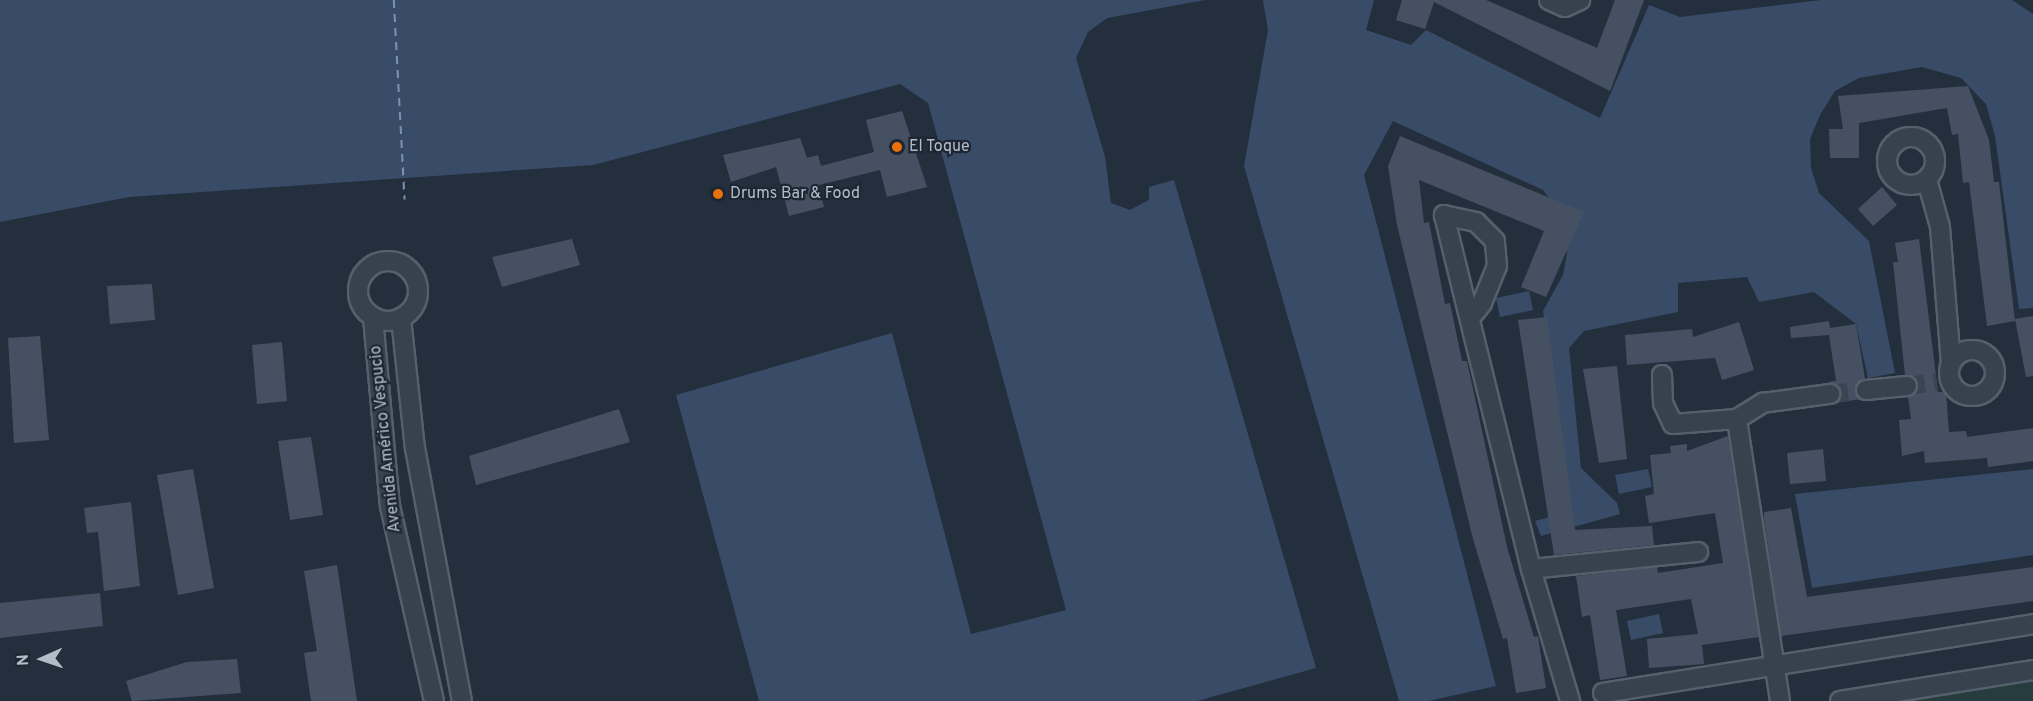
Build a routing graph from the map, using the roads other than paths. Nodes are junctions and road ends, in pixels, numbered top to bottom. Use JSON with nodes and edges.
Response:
{"nodes":[{"id":1,"x":1549,"y":0,"type":"edge"},
{"id":2,"x":1580,"y":0,"type":"edge"},
{"id":3,"x":1927,"y":180,"type":"dead end"},
{"id":4,"x":373,"y":317,"type":"junction"},
{"id":5,"x":401,"y":318,"type":"junction"},
{"id":6,"x":1470,"y":318,"type":"junction"},
{"id":7,"x":1662,"y":375,"type":"dead end"},
{"id":8,"x":1946,"y":375,"type":"dead end"},
{"id":9,"x":1906,"y":386,"type":"tunnel mouth"},
{"id":10,"x":1866,"y":390,"type":"tunnel mouth"},
{"id":11,"x":1830,"y":394,"type":"tunnel mouth"},
{"id":12,"x":1737,"y":419,"type":"junction"},
{"id":13,"x":1698,"y":552,"type":"dead end"},
{"id":14,"x":1531,"y":569,"type":"junction"},
{"id":15,"x":2033,"y":624,"type":"edge"},
{"id":16,"x":1777,"y":665,"type":"junction"},
{"id":17,"x":2033,"y":670,"type":"edge"},
{"id":18,"x":1603,"y":693,"type":"dead end"},
{"id":19,"x":434,"y":701,"type":"edge"},
{"id":20,"x":462,"y":701,"type":"edge"},
{"id":21,"x":1570,"y":701,"type":"edge"},
{"id":22,"x":1780,"y":701,"type":"edge"},
{"id":23,"x":1840,"y":701,"type":"edge"}],
"edges":[{"from":1,"to":2,"type":"street"},
{"from":3,"to":8,"type":"street"},
{"from":4,"to":5,"type":"street"},
{"from":4,"to":5,"type":"street"},
{"from":4,"to":19,"type":"street","name":"Avenida Américo Vespucio"},
{"from":5,"to":20,"type":"street","name":"Avenida Américo Vespucio"},
{"from":6,"to":6,"type":"street"},
{"from":6,"to":14,"type":"street"},
{"from":7,"to":12,"type":"street"},
{"from":9,"to":10,"type":"street"},
{"from":11,"to":12,"type":"street"},
{"from":12,"to":16,"type":"street"},
{"from":13,"to":14,"type":"street"},
{"from":14,"to":21,"type":"street"},
{"from":15,"to":16,"type":"street"},
{"from":16,"to":18,"type":"street"},
{"from":16,"to":22,"type":"street"},
{"from":17,"to":23,"type":"street"}]}
